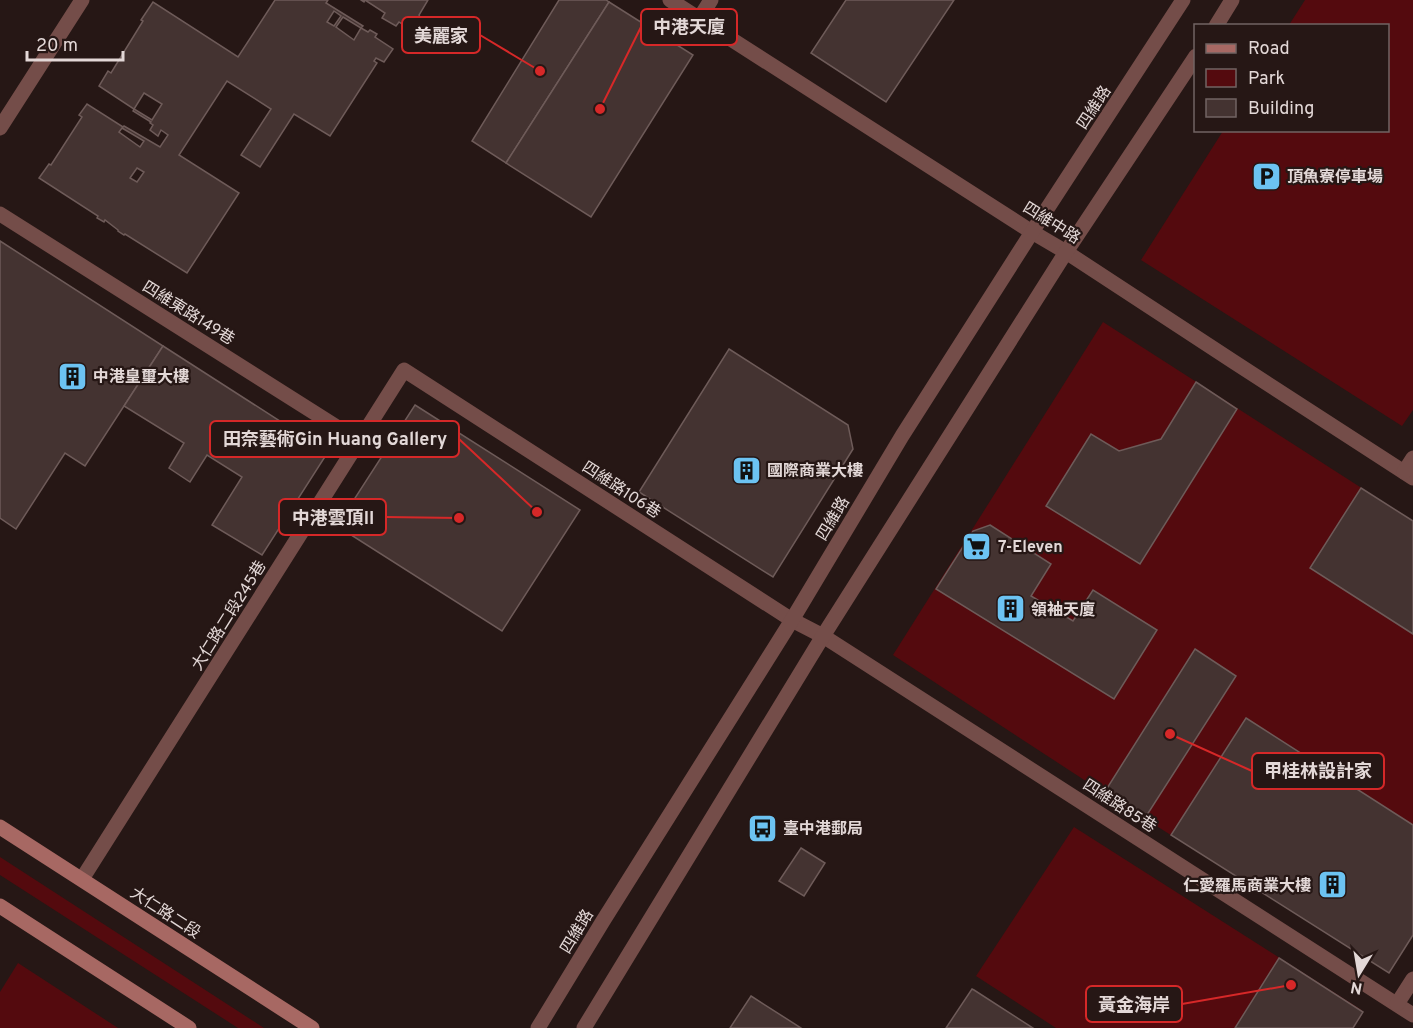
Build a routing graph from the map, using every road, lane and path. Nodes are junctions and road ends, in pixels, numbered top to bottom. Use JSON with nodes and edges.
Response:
{"nodes":[{"id":1,"x":82,"y":0,"type":"edge"},
{"id":2,"x":670,"y":0,"type":"edge"},
{"id":3,"x":711,"y":0,"type":"edge"},
{"id":4,"x":1184,"y":0,"type":"edge"},
{"id":5,"x":1232,"y":0,"type":"edge"},
{"id":6,"x":699,"y":19,"type":"junction"},
{"id":7,"x":1217,"y":24,"type":"edge"},
{"id":8,"x":1194,"y":59,"type":"edge"},
{"id":9,"x":0,"y":128,"type":"edge"},
{"id":10,"x":0,"y":214,"type":"edge"},
{"id":11,"x":1032,"y":232,"type":"junction"},
{"id":12,"x":1066,"y":252,"type":"junction"},
{"id":13,"x":404,"y":370,"type":"joint"},
{"id":14,"x":359,"y":441,"type":"junction"},
{"id":15,"x":1413,"y":458,"type":"edge"},
{"id":16,"x":1408,"y":475,"type":"edge"},
{"id":17,"x":792,"y":620,"type":"junction"},
{"id":18,"x":824,"y":636,"type":"junction"},
{"id":19,"x":0,"y":826,"type":"edge"},
{"id":20,"x":82,"y":879,"type":"junction"},
{"id":21,"x":0,"y":906,"type":"edge"},
{"id":22,"x":1413,"y":979,"type":"edge"},
{"id":23,"x":1397,"y":1004,"type":"junction"},
{"id":24,"x":1413,"y":1015,"type":"edge"},
{"id":25,"x":189,"y":1028,"type":"edge"},
{"id":26,"x":312,"y":1028,"type":"edge"},
{"id":27,"x":538,"y":1028,"type":"edge"},
{"id":28,"x":584,"y":1028,"type":"edge"}],
"edges":[{"from":1,"to":9,"type":"street"},
{"from":2,"to":6,"type":"street","name":"四維中路"},
{"from":3,"to":6,"type":"street"},
{"from":4,"to":11,"type":"street","name":"四維路"},
{"from":5,"to":7,"type":"street"},
{"from":6,"to":11,"type":"street","name":"四維中路"},
{"from":8,"to":12,"type":"street"},
{"from":10,"to":14,"type":"street","name":"四維東路149巷"},
{"from":11,"to":12,"type":"street","name":"四維中路"},
{"from":11,"to":17,"type":"street","name":"四維路"},
{"from":12,"to":16,"type":"street","name":"四維中路"},
{"from":12,"to":18,"type":"street"},
{"from":13,"to":14,"type":"street","name":"大仁路二段245巷"},
{"from":13,"to":17,"type":"street","name":"四維路106巷"},
{"from":14,"to":20,"type":"street","name":"大仁路二段245巷"},
{"from":15,"to":16,"type":"street"},
{"from":17,"to":18,"type":"street","name":"四維路106巷"},
{"from":17,"to":27,"type":"street","name":"四維路"},
{"from":18,"to":23,"type":"street","name":"四維路85巷"},
{"from":18,"to":28,"type":"street"},
{"from":19,"to":20,"type":"street","name":"大仁路二段"},
{"from":20,"to":26,"type":"street","name":"大仁路二段"},
{"from":21,"to":25,"type":"street"},
{"from":22,"to":23,"type":"street"},
{"from":23,"to":24,"type":"street","name":"四維路85巷"}]}
